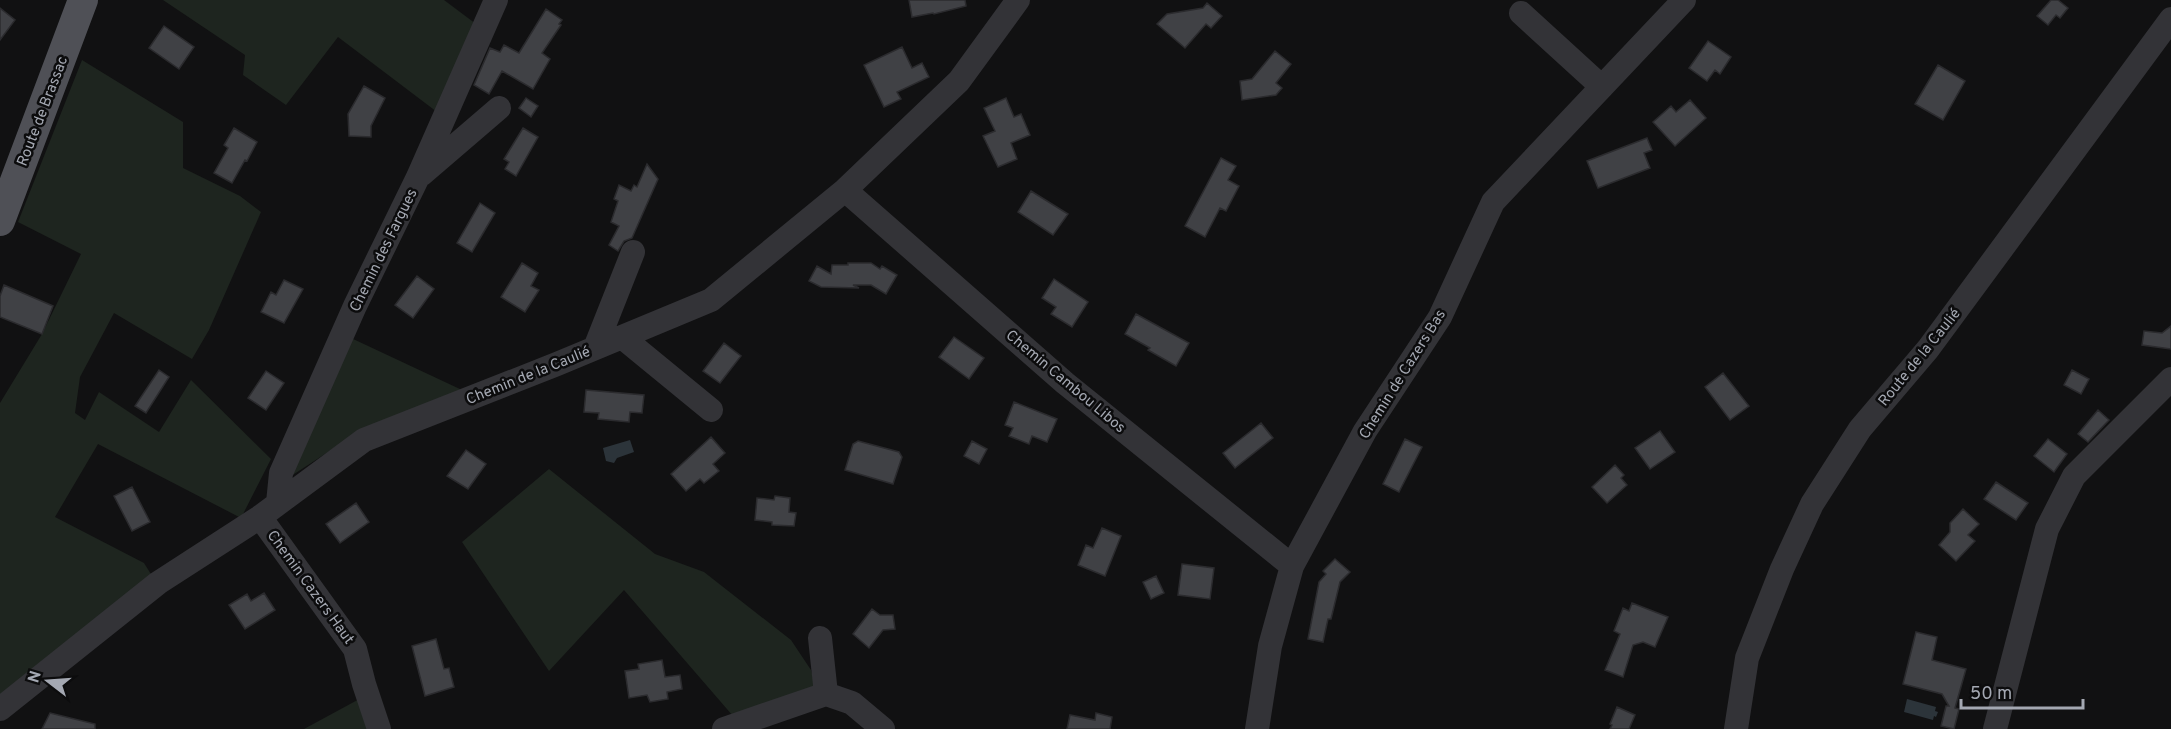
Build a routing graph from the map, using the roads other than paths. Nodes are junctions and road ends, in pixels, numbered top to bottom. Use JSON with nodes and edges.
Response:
{"nodes":[{"id":1,"x":83,"y":0,"type":"edge"},
{"id":2,"x":496,"y":0,"type":"edge"},
{"id":3,"x":1018,"y":0,"type":"edge"},
{"id":4,"x":1684,"y":0,"type":"edge"},
{"id":5,"x":1521,"y":13,"type":"dead end"},
{"id":6,"x":2171,"y":19,"type":"edge"},
{"id":7,"x":1602,"y":87,"type":"junction"},
{"id":8,"x":499,"y":108,"type":"dead end"},
{"id":9,"x":418,"y":177,"type":"junction"},
{"id":10,"x":845,"y":190,"type":"junction"},
{"id":11,"x":0,"y":222,"type":"edge"},
{"id":12,"x":633,"y":252,"type":"dead end"},
{"id":13,"x":622,"y":337,"type":"junction"},
{"id":14,"x":595,"y":348,"type":"junction"},
{"id":15,"x":2171,"y":379,"type":"edge"},
{"id":16,"x":711,"y":410,"type":"dead end"},
{"id":17,"x":269,"y":510,"type":"junction"},
{"id":18,"x":1292,"y":566,"type":"junction"},
{"id":19,"x":820,"y":638,"type":"dead end"},
{"id":20,"x":826,"y":694,"type":"junction"},
{"id":21,"x":0,"y":709,"type":"edge"},
{"id":22,"x":379,"y":729,"type":"edge"},
{"id":23,"x":724,"y":729,"type":"edge"},
{"id":24,"x":883,"y":729,"type":"edge"},
{"id":25,"x":1257,"y":729,"type":"edge"},
{"id":26,"x":1736,"y":729,"type":"edge"},
{"id":27,"x":1995,"y":729,"type":"edge"}],
"edges":[{"from":1,"to":11,"type":"main road","name":"Route de Brassac"},
{"from":2,"to":9,"type":"street","name":"Chemin des Fargues"},
{"from":3,"to":10,"type":"street","name":"Chemin de la Caulié"},
{"from":4,"to":7,"type":"street","name":"Chemin de Cazers Bas"},
{"from":5,"to":7,"type":"street"},
{"from":6,"to":26,"type":"street","name":"Route de la Caulié"},
{"from":7,"to":18,"type":"street","name":"Chemin de Cazers Bas"},
{"from":8,"to":9,"type":"street"},
{"from":9,"to":17,"type":"street","name":"Chemin des Fargues"},
{"from":10,"to":13,"type":"street","name":"Chemin de la Caulié"},
{"from":10,"to":18,"type":"street","name":"Chemin Cambou Libos"},
{"from":12,"to":14,"type":"street"},
{"from":13,"to":14,"type":"street","name":"Chemin de la Caulié"},
{"from":13,"to":16,"type":"street"},
{"from":14,"to":17,"type":"street","name":"Chemin de la Caulié"},
{"from":15,"to":27,"type":"street"},
{"from":17,"to":21,"type":"street","name":"Chemin de la Caulié"},
{"from":17,"to":22,"type":"street","name":"Chemin Cazers Haut"},
{"from":18,"to":25,"type":"street","name":"Chemin de Cazers Bas"},
{"from":19,"to":20,"type":"street"},
{"from":20,"to":23,"type":"street"},
{"from":20,"to":24,"type":"street"}]}
